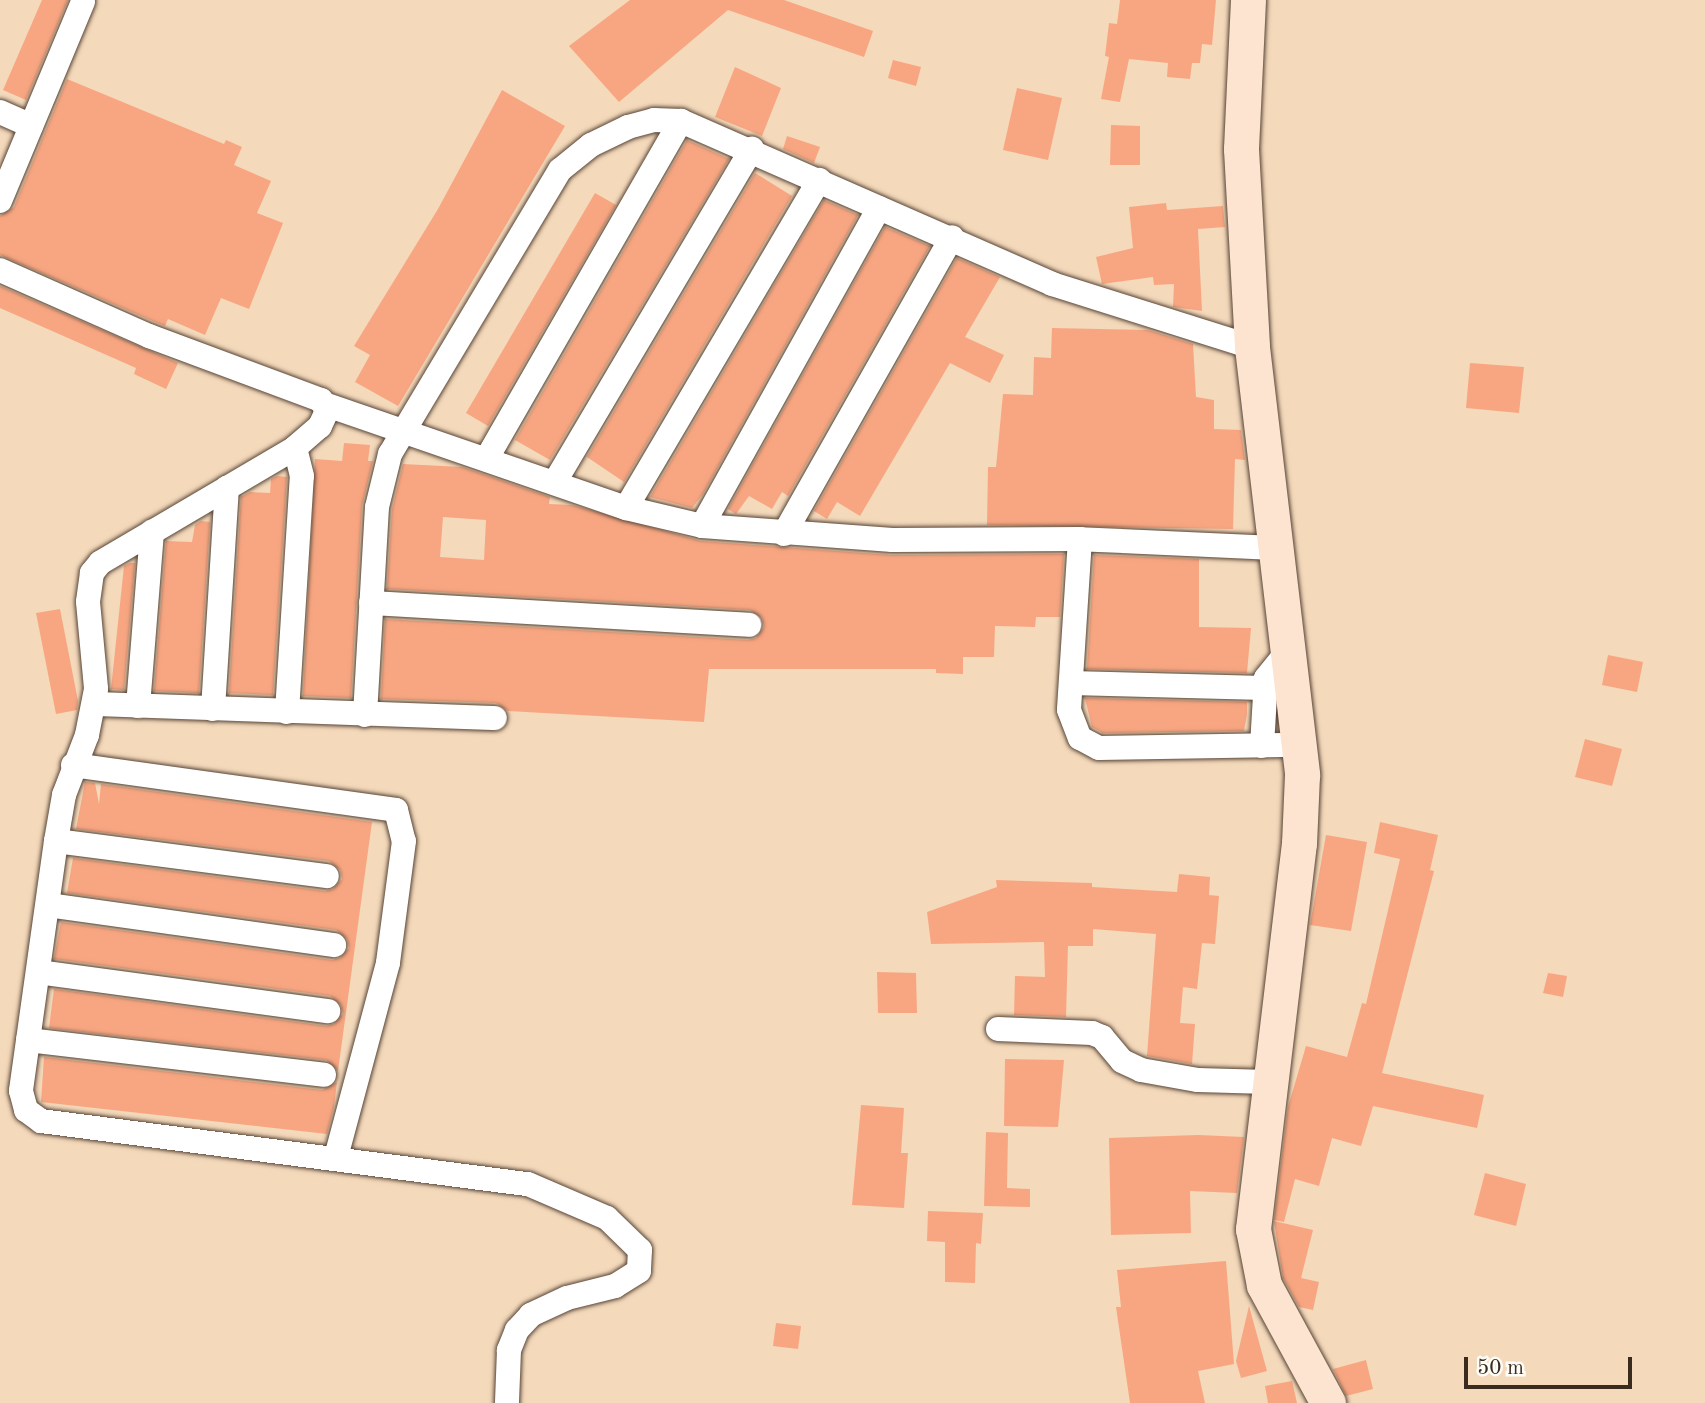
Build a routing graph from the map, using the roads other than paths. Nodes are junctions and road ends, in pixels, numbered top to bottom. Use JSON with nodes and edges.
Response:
{"nodes":[{"id":1,"x":1248,"y":0,"type":"edge"},
{"id":2,"x":83,"y":2,"type":"dead end"},
{"id":3,"x":0,"y":112,"type":"edge"},
{"id":4,"x":681,"y":121,"type":"junction"},
{"id":5,"x":31,"y":126,"type":"junction"},
{"id":6,"x":752,"y":149,"type":"junction"},
{"id":7,"x":819,"y":180,"type":"junction"},
{"id":8,"x":0,"y":201,"type":"edge"},
{"id":9,"x":879,"y":208,"type":"junction"},
{"id":10,"x":952,"y":237,"type":"junction"},
{"id":11,"x":0,"y":270,"type":"edge"},
{"id":12,"x":1252,"y":347,"type":"junction"},
{"id":13,"x":327,"y":405,"type":"junction"},
{"id":14,"x":406,"y":429,"type":"junction"},
{"id":15,"x":295,"y":448,"type":"junction"},
{"id":16,"x":487,"y":458,"type":"junction"},
{"id":17,"x":556,"y":481,"type":"junction"},
{"id":18,"x":227,"y":487,"type":"junction"},
{"id":19,"x":626,"y":508,"type":"junction"},
{"id":20,"x":702,"y":527,"type":"junction"},
{"id":21,"x":152,"y":532,"type":"junction"},
{"id":22,"x":784,"y":534,"type":"junction"},
{"id":23,"x":1080,"y":539,"type":"junction"},
{"id":24,"x":1275,"y":548,"type":"junction"},
{"id":25,"x":371,"y":603,"type":"junction"},
{"id":26,"x":749,"y":625,"type":"dead end"},
{"id":27,"x":1288,"y":651,"type":"junction"},
{"id":28,"x":1071,"y":683,"type":"junction"},
{"id":29,"x":1265,"y":688,"type":"junction"},
{"id":30,"x":94,"y":704,"type":"junction"},
{"id":31,"x":138,"y":706,"type":"junction"},
{"id":32,"x":213,"y":709,"type":"junction"},
{"id":33,"x":287,"y":712,"type":"junction"},
{"id":34,"x":365,"y":715,"type":"junction"},
{"id":35,"x":495,"y":718,"type":"dead end"},
{"id":36,"x":1299,"y":745,"type":"junction"},
{"id":37,"x":1262,"y":746,"type":"junction"},
{"id":38,"x":73,"y":765,"type":"junction"},
{"id":39,"x":56,"y":841,"type":"junction"},
{"id":40,"x":327,"y":876,"type":"dead end"},
{"id":41,"x":48,"y":905,"type":"junction"},
{"id":42,"x":334,"y":945,"type":"dead end"},
{"id":43,"x":38,"y":972,"type":"junction"},
{"id":44,"x":328,"y":1011,"type":"dead end"},
{"id":45,"x":998,"y":1030,"type":"dead end"},
{"id":46,"x":28,"y":1040,"type":"junction"},
{"id":47,"x":324,"y":1075,"type":"dead end"},
{"id":48,"x":1268,"y":1083,"type":"junction"},
{"id":49,"x":336,"y":1157,"type":"junction"},
{"id":50,"x":507,"y":1403,"type":"edge"},
{"id":51,"x":1328,"y":1403,"type":"edge"}],
"edges":[{"from":1,"to":12,"type":"street"},
{"from":2,"to":5,"type":"street"},
{"from":3,"to":5,"type":"street"},
{"from":4,"to":6,"type":"street"},
{"from":4,"to":14,"type":"street"},
{"from":4,"to":16,"type":"street"},
{"from":5,"to":8,"type":"street"},
{"from":6,"to":7,"type":"street"},
{"from":6,"to":17,"type":"street"},
{"from":7,"to":9,"type":"street"},
{"from":7,"to":19,"type":"street"},
{"from":9,"to":10,"type":"street"},
{"from":9,"to":20,"type":"street"},
{"from":10,"to":12,"type":"street"},
{"from":10,"to":22,"type":"street"},
{"from":11,"to":13,"type":"street"},
{"from":12,"to":24,"type":"street"},
{"from":13,"to":14,"type":"street"},
{"from":13,"to":15,"type":"street"},
{"from":14,"to":16,"type":"street"},
{"from":14,"to":25,"type":"street"},
{"from":15,"to":18,"type":"street"},
{"from":15,"to":33,"type":"street"},
{"from":16,"to":17,"type":"street"},
{"from":17,"to":19,"type":"street"},
{"from":18,"to":21,"type":"street"},
{"from":18,"to":32,"type":"street"},
{"from":19,"to":20,"type":"street"},
{"from":20,"to":22,"type":"street"},
{"from":21,"to":30,"type":"street"},
{"from":21,"to":31,"type":"street"},
{"from":22,"to":23,"type":"street"},
{"from":23,"to":24,"type":"street"},
{"from":23,"to":28,"type":"street"},
{"from":24,"to":27,"type":"street"},
{"from":25,"to":26,"type":"street"},
{"from":25,"to":34,"type":"street"},
{"from":27,"to":29,"type":"street"},
{"from":27,"to":36,"type":"street"},
{"from":28,"to":29,"type":"street"},
{"from":28,"to":37,"type":"street"},
{"from":29,"to":37,"type":"street"},
{"from":30,"to":31,"type":"street"},
{"from":30,"to":38,"type":"street"},
{"from":31,"to":32,"type":"street"},
{"from":32,"to":33,"type":"street"},
{"from":33,"to":34,"type":"street"},
{"from":34,"to":35,"type":"street"},
{"from":36,"to":37,"type":"street"},
{"from":36,"to":48,"type":"street"},
{"from":38,"to":39,"type":"street"},
{"from":38,"to":49,"type":"street"},
{"from":39,"to":40,"type":"street"},
{"from":39,"to":41,"type":"street"},
{"from":41,"to":42,"type":"street"},
{"from":41,"to":43,"type":"street"},
{"from":43,"to":44,"type":"street"},
{"from":43,"to":46,"type":"street"},
{"from":45,"to":48,"type":"street"},
{"from":46,"to":47,"type":"street"},
{"from":46,"to":49,"type":"street"},
{"from":48,"to":51,"type":"street"},
{"from":49,"to":50,"type":"street"}]}
